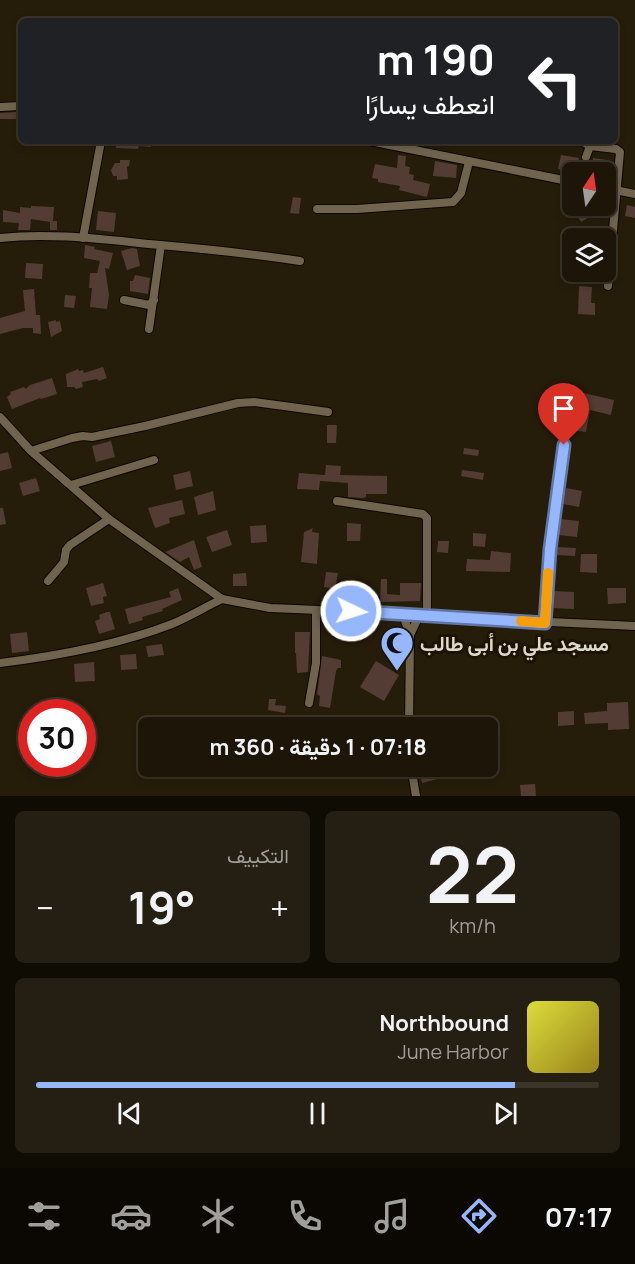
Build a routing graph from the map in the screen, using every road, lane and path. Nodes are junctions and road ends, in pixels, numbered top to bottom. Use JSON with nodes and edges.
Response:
{"nodes":[{"id":1,"x":18,"y":106,"type":"edge"},
{"id":2,"x":0,"y":107,"type":"edge"},
{"id":3,"x":100,"y":144,"type":"edge"},
{"id":4,"x":384,"y":144,"type":"edge"},
{"id":5,"x":587,"y":144,"type":"edge"},
{"id":6,"x":590,"y":146,"type":"junction"},
{"id":7,"x":586,"y":157,"type":"dead end"},
{"id":8,"x":469,"y":162,"type":"junction"},
{"id":9,"x":562,"y":180,"type":"edge"},
{"id":10,"x":616,"y":182,"type":"edge"},
{"id":11,"x":616,"y":190,"type":"edge"},
{"id":12,"x":635,"y":194,"type":"edge"},
{"id":13,"x":317,"y":210,"type":"dead end"},
{"id":14,"x":613,"y":216,"type":"edge"},
{"id":15,"x":0,"y":238,"type":"edge"},
{"id":16,"x":83,"y":238,"type":"junction"},
{"id":17,"x":161,"y":245,"type":"junction"},
{"id":18,"x":300,"y":261,"type":"dead end"},
{"id":19,"x":608,"y":286,"type":"dead end"},
{"id":20,"x":124,"y":300,"type":"dead end"},
{"id":21,"x":154,"y":300,"type":"junction"},
{"id":22,"x":150,"y":329,"type":"dead end"},
{"id":23,"x":328,"y":412,"type":"dead end"},
{"id":24,"x":0,"y":417,"type":"edge"},
{"id":25,"x":564,"y":445,"type":"dead end"},
{"id":26,"x":31,"y":451,"type":"junction"},
{"id":27,"x":154,"y":460,"type":"dead end"},
{"id":28,"x":71,"y":485,"type":"junction"},
{"id":29,"x":337,"y":501,"type":"dead end"},
{"id":30,"x":109,"y":519,"type":"junction"},
{"id":31,"x":48,"y":581,"type":"dead end"},
{"id":32,"x":222,"y":599,"type":"junction"},
{"id":33,"x":316,"y":610,"type":"junction"},
{"id":34,"x":403,"y":615,"type":"junction"},
{"id":35,"x":423,"y":616,"type":"junction"},
{"id":36,"x":545,"y":623,"type":"junction"},
{"id":37,"x":635,"y":626,"type":"edge"},
{"id":38,"x":410,"y":635,"type":"junction"},
{"id":39,"x":0,"y":663,"type":"edge"},
{"id":40,"x":309,"y":703,"type":"dead end"},
{"id":41,"x":409,"y":717,"type":"edge"},
{"id":42,"x":413,"y":777,"type":"edge"},
{"id":43,"x":416,"y":796,"type":"edge"}],
"edges":[{"from":1,"to":2,"type":"street"},
{"from":3,"to":16,"type":"street"},
{"from":4,"to":8,"type":"street"},
{"from":5,"to":6,"type":"street"},
{"from":6,"to":7,"type":"street"},
{"from":6,"to":10,"type":"street"},
{"from":8,"to":9,"type":"street"},
{"from":8,"to":13,"type":"street"},
{"from":11,"to":12,"type":"street"},
{"from":14,"to":19,"type":"street"},
{"from":15,"to":16,"type":"street"},
{"from":16,"to":17,"type":"street"},
{"from":17,"to":18,"type":"street"},
{"from":17,"to":21,"type":"street"},
{"from":20,"to":21,"type":"street"},
{"from":21,"to":22,"type":"street"},
{"from":23,"to":26,"type":"street"},
{"from":24,"to":26,"type":"street"},
{"from":25,"to":36,"type":"street"},
{"from":26,"to":28,"type":"street"},
{"from":27,"to":28,"type":"street"},
{"from":28,"to":30,"type":"street"},
{"from":29,"to":35,"type":"street"},
{"from":30,"to":31,"type":"street"},
{"from":30,"to":32,"type":"street"},
{"from":32,"to":33,"type":"street"},
{"from":32,"to":39,"type":"street"},
{"from":33,"to":34,"type":"street"},
{"from":33,"to":40,"type":"street"},
{"from":34,"to":35,"type":"street"},
{"from":34,"to":38,"type":"street"},
{"from":35,"to":36,"type":"street"},
{"from":35,"to":38,"type":"street"},
{"from":36,"to":37,"type":"street"},
{"from":38,"to":41,"type":"street"},
{"from":42,"to":43,"type":"street"}]}
